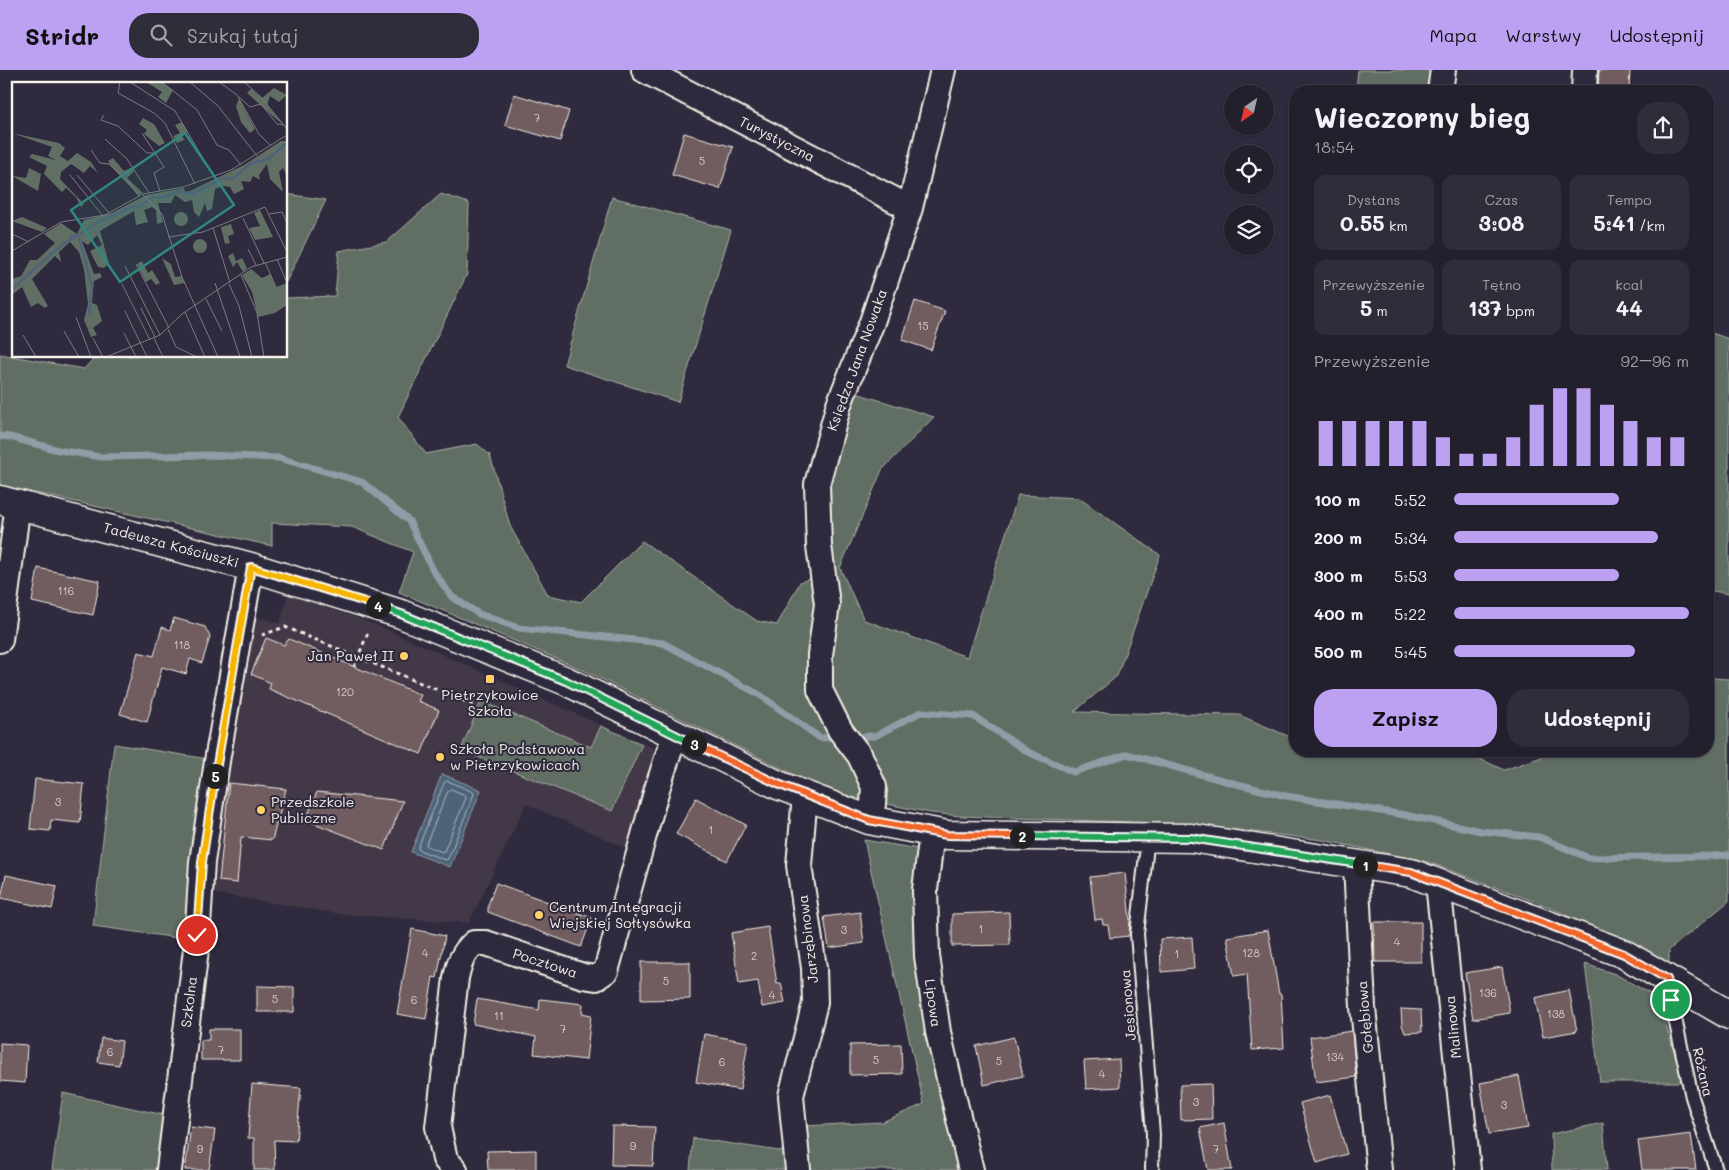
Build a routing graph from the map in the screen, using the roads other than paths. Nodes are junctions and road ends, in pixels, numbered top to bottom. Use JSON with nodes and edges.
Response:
{"nodes":[{"id":1,"x":644,"y":70,"type":"edge"},
{"id":2,"x":943,"y":70,"type":"edge"},
{"id":3,"x":1443,"y":70,"type":"edge"},
{"id":4,"x":1585,"y":70,"type":"edge"},
{"id":5,"x":1441,"y":85,"type":"edge"},
{"id":6,"x":1584,"y":85,"type":"edge"},
{"id":7,"x":910,"y":208,"type":"junction"},
{"id":8,"x":9,"y":502,"type":"edge"},
{"id":9,"x":251,"y":567,"type":"junction"},
{"id":10,"x":0,"y":640,"type":"edge"},
{"id":11,"x":675,"y":734,"type":"junction"},
{"id":12,"x":805,"y":795,"type":"junction"},
{"id":13,"x":869,"y":820,"type":"junction"},
{"id":14,"x":932,"y":832,"type":"junction"},
{"id":15,"x":1148,"y":837,"type":"junction"},
{"id":16,"x":1356,"y":864,"type":"junction"},
{"id":17,"x":1438,"y":883,"type":"junction"},
{"id":18,"x":1667,"y":979,"type":"junction"},
{"id":19,"x":1729,"y":1015,"type":"edge"},
{"id":20,"x":169,"y":1170,"type":"edge"},
{"id":21,"x":455,"y":1170,"type":"edge"},
{"id":22,"x":798,"y":1170,"type":"edge"},
{"id":23,"x":971,"y":1170,"type":"edge"},
{"id":24,"x":1152,"y":1170,"type":"edge"},
{"id":25,"x":1379,"y":1170,"type":"edge"},
{"id":26,"x":1468,"y":1170,"type":"edge"},
{"id":27,"x":1716,"y":1170,"type":"edge"}],
"edges":[{"from":1,"to":7,"type":"street","name":"Turystyczna"},
{"from":2,"to":7,"type":"street","name":"Księdza Jana Nowaka"},
{"from":3,"to":5,"type":"street"},
{"from":4,"to":6,"type":"street"},
{"from":7,"to":13,"type":"street","name":"Księdza Jana Nowaka"},
{"from":8,"to":9,"type":"street","name":"Tadeusza Kościuszki"},
{"from":8,"to":10,"type":"street"},
{"from":9,"to":11,"type":"street","name":"Tadeusza Kościuszki"},
{"from":9,"to":20,"type":"street","name":"Szkolna"},
{"from":11,"to":12,"type":"street","name":"Tadeusza Kościuszki"},
{"from":11,"to":21,"type":"street","name":"Pocztowa"},
{"from":12,"to":13,"type":"street","name":"Tadeusza Kościuszki"},
{"from":12,"to":22,"type":"street","name":"Jarzębinowa"},
{"from":13,"to":14,"type":"street","name":"Tadeusza Kościuszki"},
{"from":14,"to":15,"type":"street","name":"Tadeusza Kościuszki"},
{"from":14,"to":23,"type":"street","name":"Lipowa"},
{"from":15,"to":16,"type":"street","name":"Tadeusza Kościuszki"},
{"from":15,"to":24,"type":"lane","name":"Jesionowa"},
{"from":16,"to":17,"type":"street","name":"Tadeusza Kościuszki"},
{"from":16,"to":25,"type":"street","name":"Gołębiowa"},
{"from":17,"to":18,"type":"street","name":"Tadeusza Kościuszki"},
{"from":17,"to":26,"type":"street","name":"Malinowa"},
{"from":18,"to":19,"type":"street","name":"Tadeusza Kościuszki"},
{"from":18,"to":27,"type":"lane","name":"Różana"}]}
